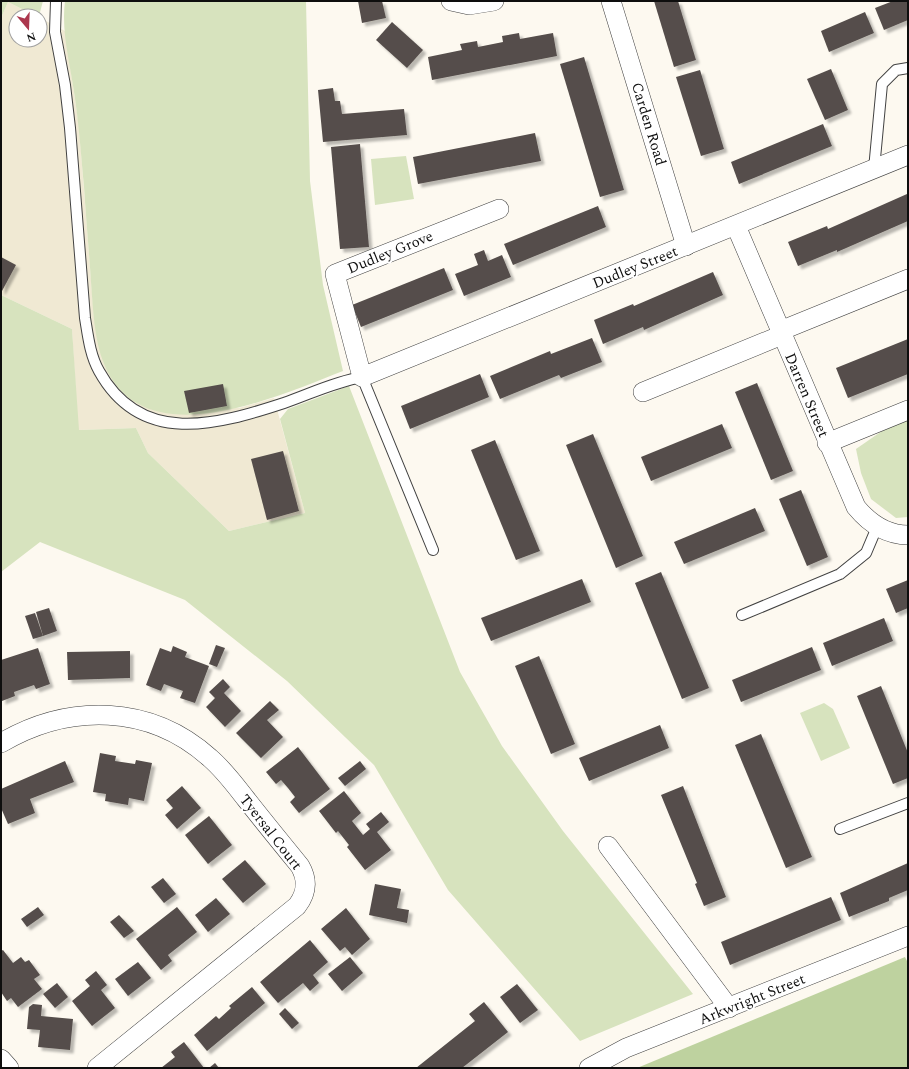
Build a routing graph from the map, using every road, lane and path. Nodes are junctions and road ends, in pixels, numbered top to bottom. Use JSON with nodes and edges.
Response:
{"nodes":[{"id":1,"x":56,"y":1,"type":"edge"},
{"id":2,"x":451,"y":1,"type":"edge"},
{"id":3,"x":494,"y":1,"type":"edge"},
{"id":4,"x":611,"y":1,"type":"edge"},
{"id":5,"x":908,"y":68,"type":"edge"},
{"id":6,"x":908,"y":155,"type":"edge"},
{"id":7,"x":874,"y":169,"type":"junction"},
{"id":8,"x":499,"y":209,"type":"dead end"},
{"id":9,"x":736,"y":226,"type":"junction"},
{"id":10,"x":686,"y":246,"type":"junction"},
{"id":11,"x":908,"y":279,"type":"edge"},
{"id":12,"x":781,"y":333,"type":"junction"},
{"id":13,"x":362,"y":377,"type":"junction"},
{"id":14,"x":643,"y":392,"type":"dead end"},
{"id":15,"x":908,"y":410,"type":"edge"},
{"id":16,"x":827,"y":443,"type":"junction"},
{"id":17,"x":877,"y":528,"type":"junction"},
{"id":18,"x":908,"y":535,"type":"edge"},
{"id":19,"x":433,"y":550,"type":"dead end"},
{"id":20,"x":742,"y":615,"type":"dead end"},
{"id":21,"x":1,"y":743,"type":"edge"},
{"id":22,"x":908,"y":803,"type":"edge"},
{"id":23,"x":840,"y":829,"type":"dead end"},
{"id":24,"x":608,"y":846,"type":"dead end"},
{"id":25,"x":908,"y":936,"type":"edge"},
{"id":26,"x":729,"y":1008,"type":"junction"},
{"id":27,"x":1,"y":1059,"type":"edge"},
{"id":28,"x":595,"y":1066,"type":"edge"},
{"id":29,"x":9,"y":1068,"type":"edge"},
{"id":30,"x":97,"y":1068,"type":"edge"}],
"edges":[{"from":1,"to":13,"type":"lane"},
{"from":2,"to":3,"type":"street"},
{"from":4,"to":10,"type":"street","name":"Carden Road"},
{"from":5,"to":7,"type":"lane"},
{"from":6,"to":7,"type":"street","name":"Dudley Street"},
{"from":7,"to":9,"type":"street","name":"Dudley Street"},
{"from":8,"to":13,"type":"street","name":"Dudley Grove"},
{"from":9,"to":10,"type":"street","name":"Dudley Street"},
{"from":9,"to":12,"type":"street","name":"Darren Street"},
{"from":10,"to":13,"type":"street","name":"Dudley Street"},
{"from":11,"to":12,"type":"street"},
{"from":12,"to":14,"type":"street"},
{"from":12,"to":16,"type":"street","name":"Darren Street"},
{"from":13,"to":19,"type":"lane"},
{"from":15,"to":16,"type":"street"},
{"from":16,"to":17,"type":"street","name":"Darren Street"},
{"from":17,"to":18,"type":"street","name":"Darren Street"},
{"from":17,"to":20,"type":"lane"},
{"from":21,"to":30,"type":"street","name":"Tyersal Court"},
{"from":22,"to":23,"type":"lane"},
{"from":24,"to":26,"type":"street"},
{"from":25,"to":26,"type":"street","name":"Arkwright Street"},
{"from":26,"to":28,"type":"street","name":"Arkwright Street"},
{"from":27,"to":29,"type":"street"}]}
